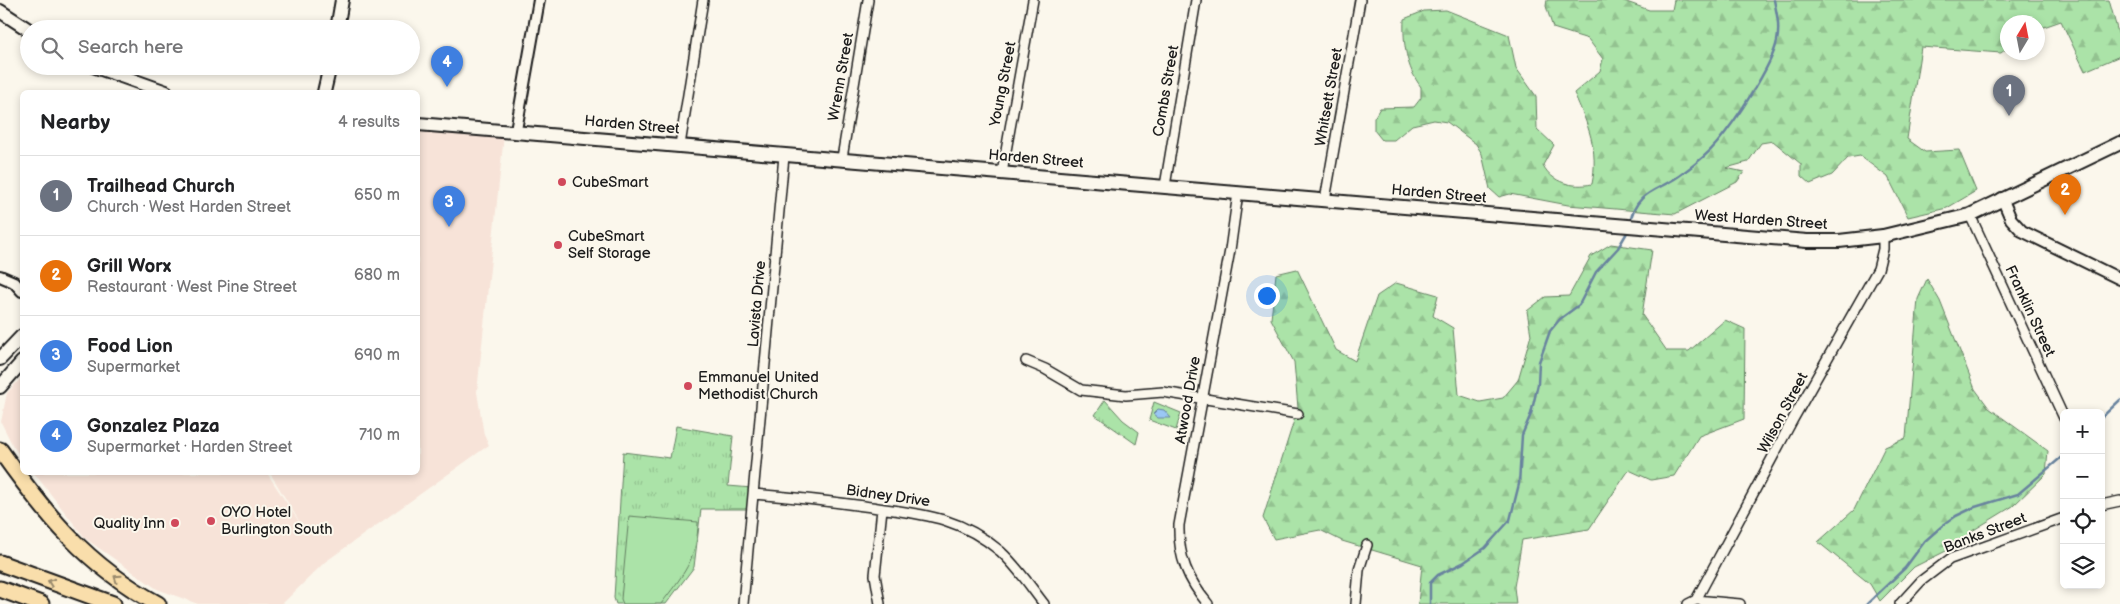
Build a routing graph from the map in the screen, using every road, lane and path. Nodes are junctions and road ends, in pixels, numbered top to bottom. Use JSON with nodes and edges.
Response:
{"nodes":[{"id":1,"x":342,"y":0,"type":"edge"},
{"id":2,"x":540,"y":0,"type":"edge"},
{"id":3,"x":703,"y":0,"type":"edge"},
{"id":4,"x":868,"y":0,"type":"edge"},
{"id":5,"x":1033,"y":0,"type":"edge"},
{"id":6,"x":1196,"y":0,"type":"edge"},
{"id":7,"x":1360,"y":0,"type":"edge"},
{"id":8,"x":0,"y":12,"type":"edge"},
{"id":9,"x":339,"y":20,"type":"edge"},
{"id":10,"x":20,"y":24,"type":"edge"},
{"id":11,"x":118,"y":75,"type":"edge"},
{"id":12,"x":328,"y":75,"type":"edge"},
{"id":13,"x":160,"y":90,"type":"edge"},
{"id":14,"x":324,"y":90,"type":"edge"},
{"id":15,"x":420,"y":124,"type":"edge"},
{"id":16,"x":516,"y":130,"type":"junction"},
{"id":17,"x":2120,"y":143,"type":"edge"},
{"id":18,"x":680,"y":145,"type":"junction"},
{"id":19,"x":784,"y":156,"type":"junction"},
{"id":20,"x":842,"y":158,"type":"junction"},
{"id":21,"x":1002,"y":173,"type":"junction"},
{"id":22,"x":1165,"y":186,"type":"junction"},
{"id":23,"x":1238,"y":193,"type":"junction"},
{"id":24,"x":2002,"y":198,"type":"junction"},
{"id":25,"x":1325,"y":200,"type":"junction"},
{"id":26,"x":1970,"y":215,"type":"junction"},
{"id":27,"x":1651,"y":228,"type":"joint"},
{"id":28,"x":1883,"y":236,"type":"junction"},
{"id":29,"x":0,"y":276,"type":"edge"},
{"id":30,"x":2120,"y":280,"type":"edge"},
{"id":31,"x":20,"y":289,"type":"edge"},
{"id":32,"x":20,"y":338,"type":"edge"},
{"id":33,"x":0,"y":359,"type":"edge"},
{"id":34,"x":1026,"y":361,"type":"dead end"},
{"id":35,"x":20,"y":364,"type":"edge"},
{"id":36,"x":0,"y":387,"type":"edge"},
{"id":37,"x":1202,"y":397,"type":"junction"},
{"id":38,"x":2060,"y":409,"type":"edge"},
{"id":39,"x":1298,"y":414,"type":"dead end"},
{"id":40,"x":0,"y":450,"type":"edge"},
{"id":41,"x":754,"y":494,"type":"junction"},
{"id":42,"x":2120,"y":501,"type":"edge"},
{"id":43,"x":2105,"y":503,"type":"edge"},
{"id":44,"x":882,"y":509,"type":"junction"},
{"id":45,"x":2060,"y":519,"type":"edge"},
{"id":46,"x":1367,"y":545,"type":"dead end"},
{"id":47,"x":0,"y":563,"type":"edge"},
{"id":48,"x":0,"y":589,"type":"edge"},
{"id":49,"x":1692,"y":602,"type":"edge"},
{"id":50,"x":41,"y":604,"type":"edge"},
{"id":51,"x":113,"y":604,"type":"edge"},
{"id":52,"x":158,"y":604,"type":"edge"},
{"id":53,"x":742,"y":604,"type":"edge"},
{"id":54,"x":880,"y":604,"type":"edge"},
{"id":55,"x":1044,"y":604,"type":"edge"},
{"id":56,"x":1208,"y":604,"type":"edge"},
{"id":57,"x":1356,"y":604,"type":"edge"},
{"id":58,"x":1740,"y":604,"type":"edge"},
{"id":59,"x":1900,"y":604,"type":"edge"}],
"edges":[{"from":1,"to":9,"type":"main road"},
{"from":2,"to":16,"type":"street"},
{"from":3,"to":18,"type":"street"},
{"from":4,"to":20,"type":"street","name":"Wrenn Street"},
{"from":5,"to":21,"type":"street","name":"Young Street"},
{"from":6,"to":22,"type":"street","name":"Combs Street"},
{"from":7,"to":25,"type":"street","name":"Whitsett Street"},
{"from":8,"to":10,"type":"main road"},
{"from":11,"to":13,"type":"main road"},
{"from":12,"to":14,"type":"main road"},
{"from":15,"to":16,"type":"main road","name":"Harden Street"},
{"from":16,"to":18,"type":"main road","name":"Harden Street"},
{"from":17,"to":24,"type":"main road","name":"West Harden Street"},
{"from":18,"to":19,"type":"main road","name":"Harden Street"},
{"from":19,"to":20,"type":"main road","name":"Harden Street"},
{"from":19,"to":41,"type":"street","name":"Lavista Drive"},
{"from":20,"to":21,"type":"main road","name":"Harden Street"},
{"from":21,"to":22,"type":"main road","name":"Harden Street"},
{"from":22,"to":23,"type":"main road","name":"Harden Street"},
{"from":23,"to":25,"type":"main road","name":"Harden Street"},
{"from":23,"to":37,"type":"street","name":"Atwood Drive"},
{"from":24,"to":26,"type":"main road","name":"West Harden Street"},
{"from":24,"to":30,"type":"street"},
{"from":25,"to":27,"type":"main road","name":"Harden Street"},
{"from":26,"to":28,"type":"main road","name":"West Harden Street"},
{"from":26,"to":38,"type":"street","name":"Franklin Street"},
{"from":27,"to":28,"type":"main road","name":"West Harden Street"},
{"from":28,"to":49,"type":"street","name":"Wilson Street"},
{"from":29,"to":31,"type":"street"},
{"from":32,"to":33,"type":"main road"},
{"from":34,"to":37,"type":"street"},
{"from":35,"to":36,"type":"main road"},
{"from":37,"to":39,"type":"street"},
{"from":37,"to":56,"type":"street","name":"Atwood Drive"},
{"from":52,"to":40,"type":"highway","one_way":true},
{"from":41,"to":44,"type":"street","name":"Bidney Drive"},
{"from":41,"to":53,"type":"street","name":"Lavista Drive"},
{"from":42,"to":43,"type":"street"},
{"from":44,"to":54,"type":"street"},
{"from":44,"to":55,"type":"street","name":"Bidney Drive"},
{"from":45,"to":59,"type":"street","name":"Banks Street"},
{"from":46,"to":57,"type":"street"},
{"from":51,"to":47,"type":"highway","one_way":true},
{"from":48,"to":50,"type":"highway"},
{"from":49,"to":58,"type":"street"}]}
